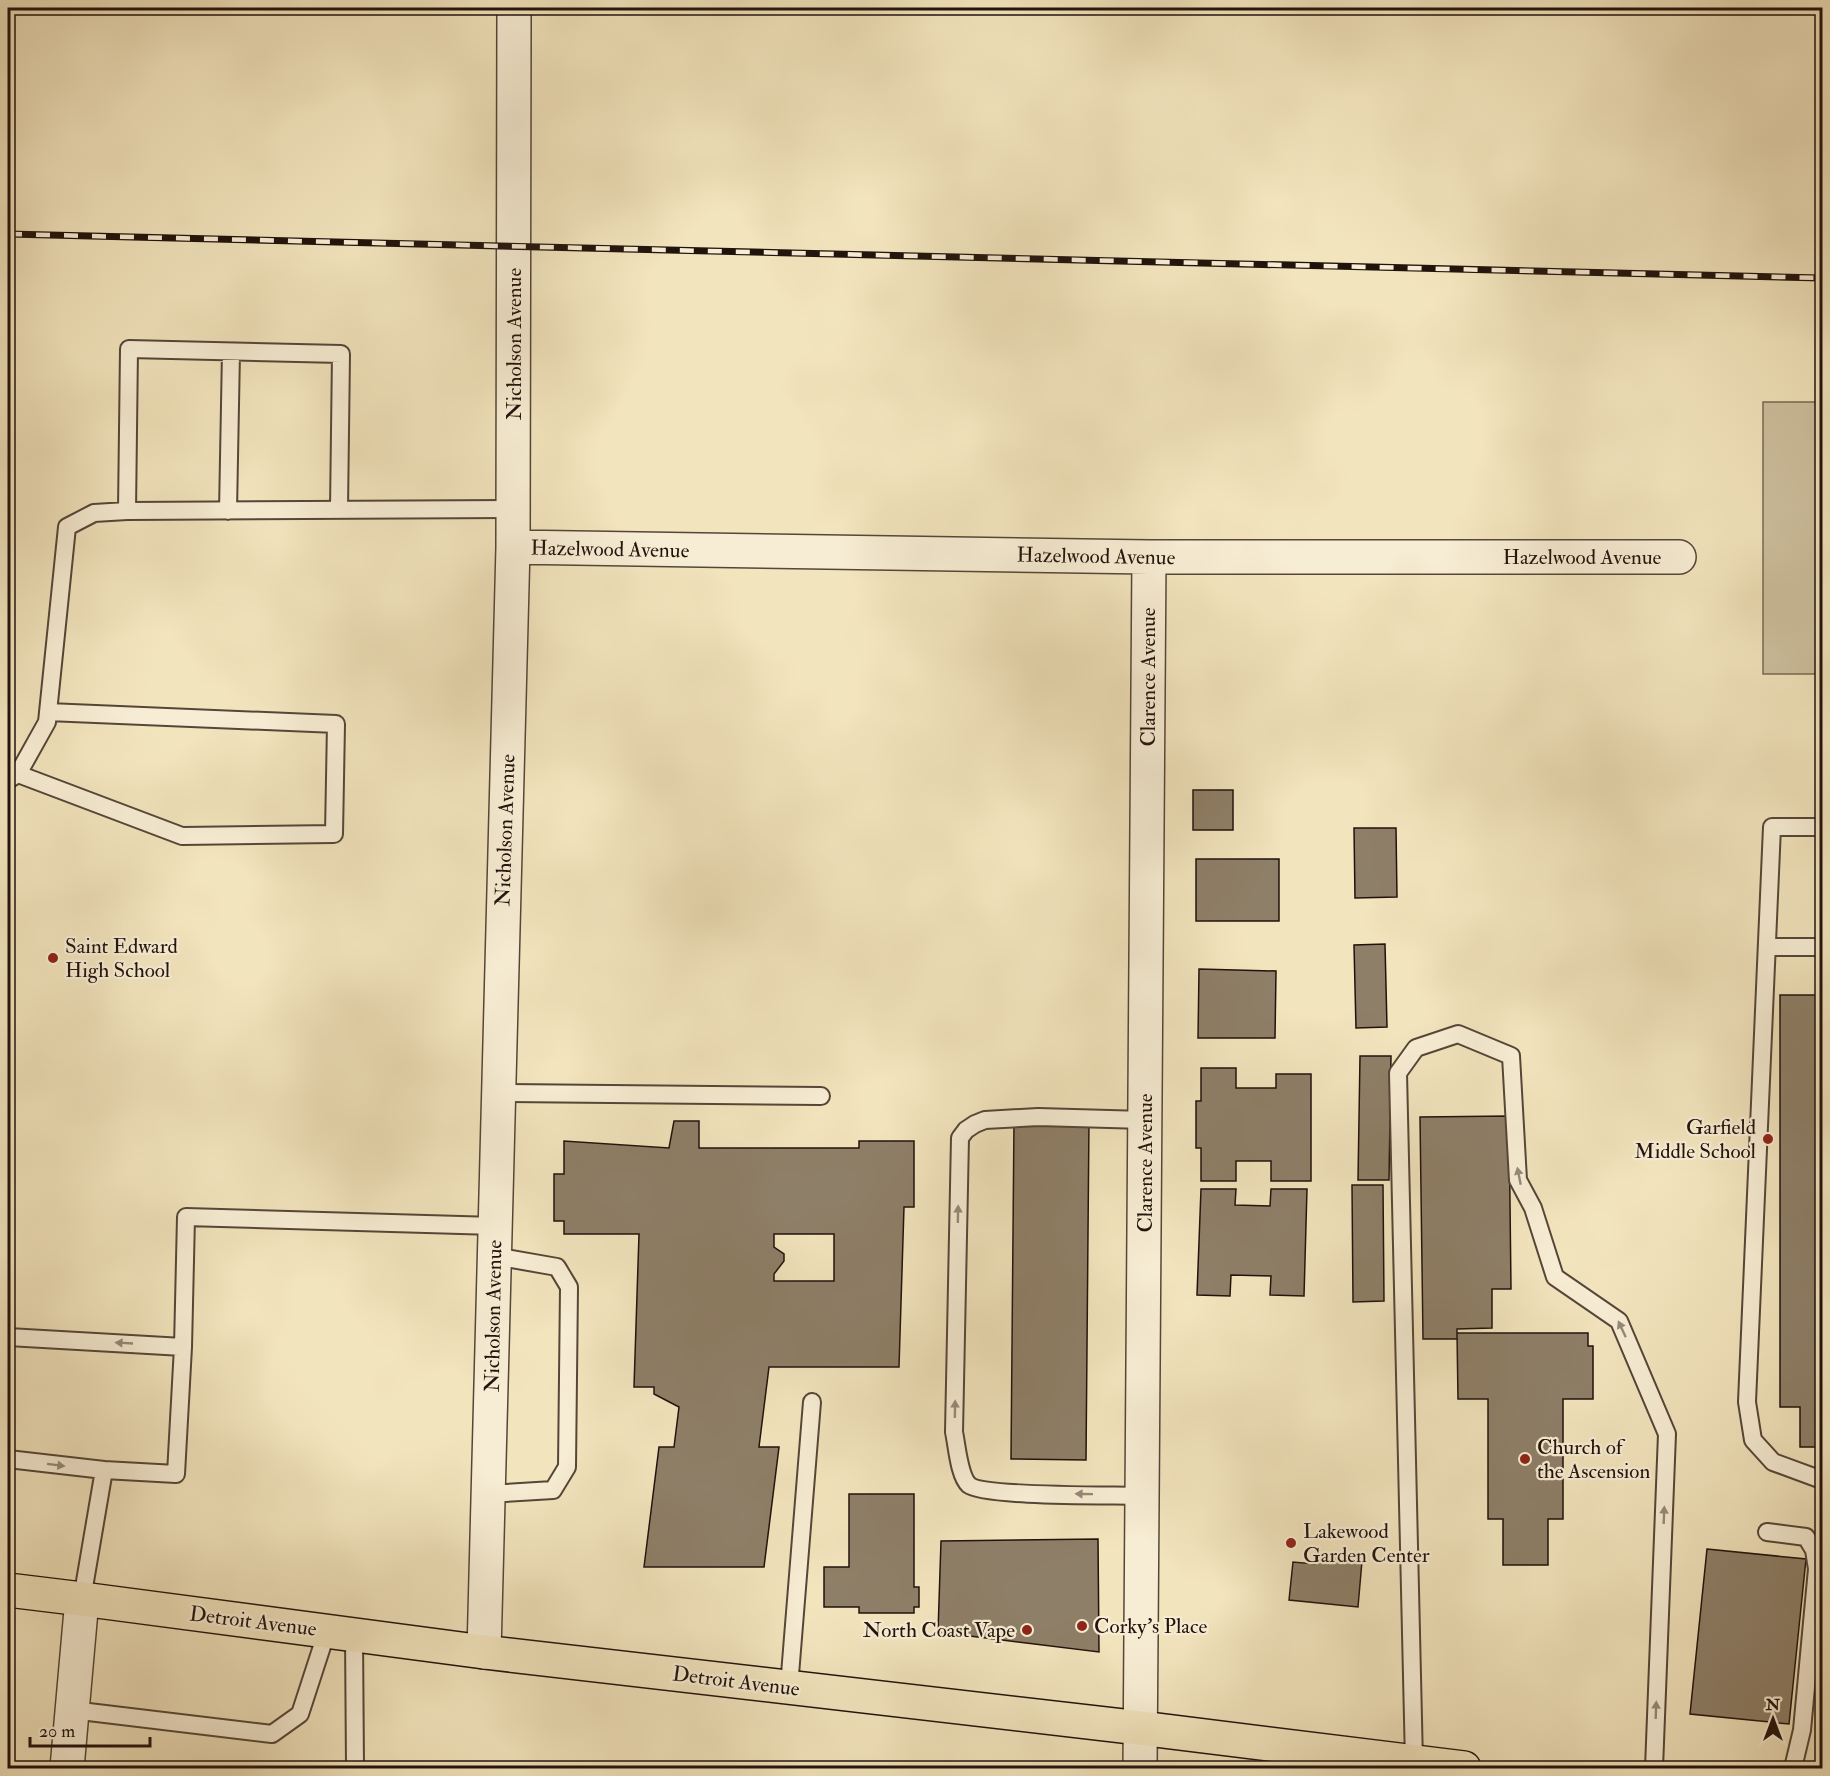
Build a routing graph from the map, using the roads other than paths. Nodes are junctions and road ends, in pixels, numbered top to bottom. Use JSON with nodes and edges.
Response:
{"nodes":[{"id":1,"x":514,"y":8,"type":"edge"},
{"id":2,"x":231,"y":352,"type":"junction"},
{"id":3,"x":339,"y":509,"type":"junction"},
{"id":4,"x":513,"y":509,"type":"junction"},
{"id":5,"x":127,"y":511,"type":"junction"},
{"id":6,"x":228,"y":512,"type":"junction"},
{"id":7,"x":513,"y":547,"type":"junction"},
{"id":8,"x":1149,"y":557,"type":"junction"},
{"id":9,"x":1679,"y":557,"type":"dead end"},
{"id":10,"x":48,"y":712,"type":"junction"},
{"id":11,"x":13,"y":777,"type":"edge"},
{"id":12,"x":1822,"y":827,"type":"edge"},
{"id":13,"x":1768,"y":947,"type":"junction"},
{"id":14,"x":1822,"y":947,"type":"edge"},
{"id":15,"x":498,"y":1093,"type":"junction"},
{"id":16,"x":821,"y":1096,"type":"dead end"},
{"id":17,"x":1145,"y":1120,"type":"junction"},
{"id":18,"x":495,"y":1241,"type":"junction"},
{"id":19,"x":8,"y":1337,"type":"edge"},
{"id":20,"x":183,"y":1347,"type":"junction"},
{"id":21,"x":812,"y":1402,"type":"dead end"},
{"id":22,"x":8,"y":1459,"type":"edge"},
{"id":23,"x":104,"y":1470,"type":"junction"},
{"id":24,"x":1822,"y":1480,"type":"edge"},
{"id":25,"x":488,"y":1494,"type":"junction"},
{"id":26,"x":1142,"y":1496,"type":"junction"},
{"id":27,"x":1767,"y":1532,"type":"dead end"},
{"id":28,"x":8,"y":1590,"type":"edge"},
{"id":29,"x":82,"y":1599,"type":"junction"},
{"id":30,"x":341,"y":1633,"type":"junction"},
{"id":31,"x":484,"y":1652,"type":"junction"},
{"id":32,"x":789,"y":1687,"type":"junction"},
{"id":33,"x":72,"y":1710,"type":"junction"},
{"id":34,"x":1140,"y":1728,"type":"junction"},
{"id":35,"x":1320,"y":1759,"type":"edge"},
{"id":36,"x":1414,"y":1762,"type":"junction"},
{"id":37,"x":67,"y":1768,"type":"edge"},
{"id":38,"x":355,"y":1768,"type":"edge"},
{"id":39,"x":1140,"y":1768,"type":"edge"},
{"id":40,"x":1464,"y":1768,"type":"edge"},
{"id":41,"x":1654,"y":1768,"type":"edge"},
{"id":42,"x":1793,"y":1768,"type":"edge"}],
"edges":[{"from":1,"to":4,"type":"street","name":"Nicholson Avenue"},
{"from":2,"to":3,"type":"lane"},
{"from":2,"to":5,"type":"lane"},
{"from":2,"to":6,"type":"lane"},
{"from":3,"to":4,"type":"lane"},
{"from":3,"to":6,"type":"lane"},
{"from":4,"to":7,"type":"street","name":"Nicholson Avenue"},
{"from":5,"to":6,"type":"lane"},
{"from":5,"to":10,"type":"lane"},
{"from":7,"to":8,"type":"street","name":"Hazelwood Avenue"},
{"from":7,"to":15,"type":"street","name":"Nicholson Avenue"},
{"from":8,"to":9,"type":"street","name":"Hazelwood Avenue"},
{"from":8,"to":17,"type":"street","name":"Clarence Avenue"},
{"from":10,"to":11,"type":"lane"},
{"from":10,"to":11,"type":"lane"},
{"from":12,"to":13,"type":"lane"},
{"from":13,"to":14,"type":"lane"},
{"from":13,"to":24,"type":"lane"},
{"from":15,"to":16,"type":"lane"},
{"from":15,"to":18,"type":"street","name":"Nicholson Avenue"},
{"from":17,"to":26,"type":"street","name":"Clarence Avenue"},
{"from":26,"to":17,"type":"lane","one_way":true},
{"from":18,"to":20,"type":"lane"},
{"from":18,"to":25,"type":"street","name":"Nicholson Avenue"},
{"from":18,"to":25,"type":"lane"},
{"from":20,"to":19,"type":"lane","one_way":true},
{"from":20,"to":23,"type":"lane"},
{"from":21,"to":32,"type":"lane"},
{"from":22,"to":23,"type":"lane","one_way":true},
{"from":23,"to":29,"type":"lane"},
{"from":25,"to":31,"type":"street","name":"Nicholson Avenue"},
{"from":26,"to":34,"type":"street","name":"Clarence Avenue"},
{"from":27,"to":42,"type":"lane"},
{"from":28,"to":29,"type":"main road","name":"Detroit Avenue"},
{"from":29,"to":30,"type":"main road","name":"Detroit Avenue"},
{"from":29,"to":33,"type":"street"},
{"from":30,"to":31,"type":"main road","name":"Detroit Avenue"},
{"from":30,"to":33,"type":"lane"},
{"from":30,"to":38,"type":"lane"},
{"from":31,"to":32,"type":"main road","name":"Detroit Avenue"},
{"from":32,"to":34,"type":"main road","name":"Detroit Avenue"},
{"from":33,"to":37,"type":"street"},
{"from":34,"to":35,"type":"main road","name":"Detroit Avenue"},
{"from":34,"to":39,"type":"street","name":"Clarence Avenue"},
{"from":35,"to":36,"type":"main road","name":"Detroit Avenue"},
{"from":36,"to":40,"type":"main road","name":"Detroit Avenue"},
{"from":41,"to":36,"type":"lane","one_way":true}]}
